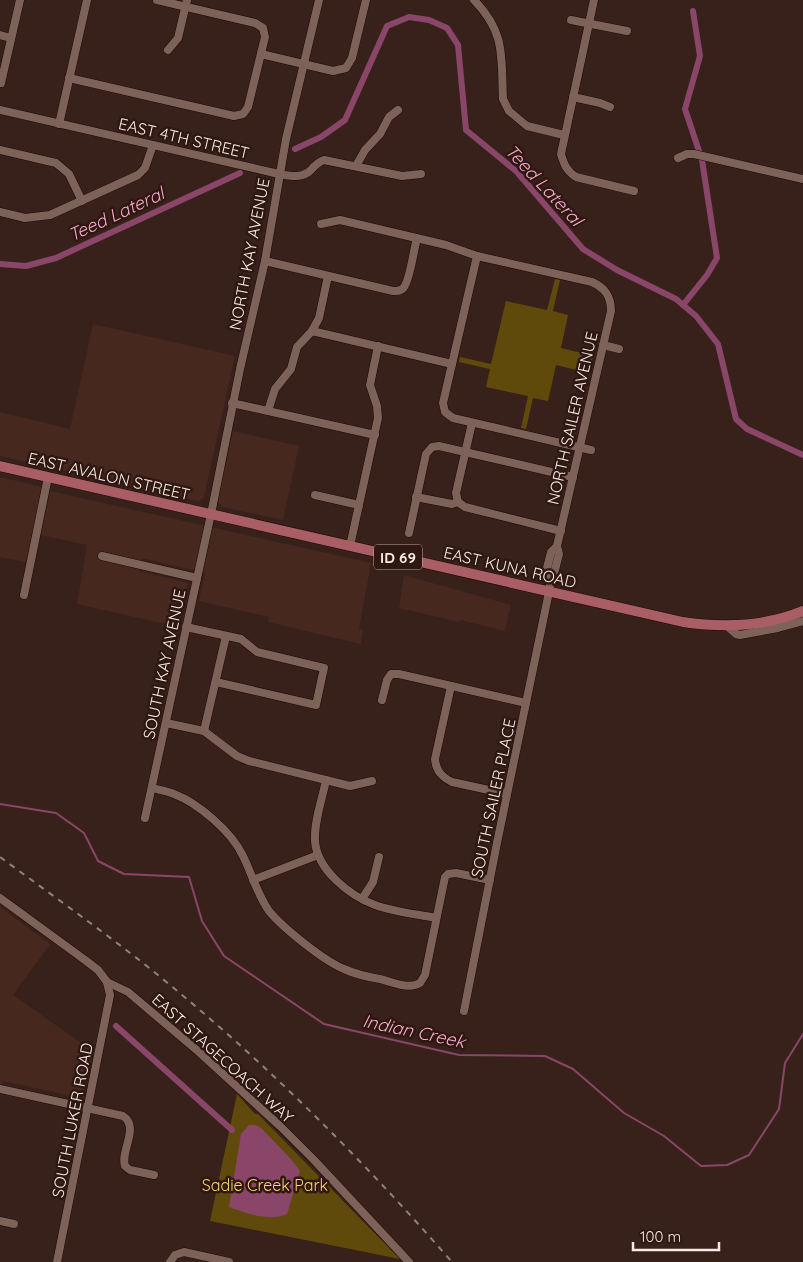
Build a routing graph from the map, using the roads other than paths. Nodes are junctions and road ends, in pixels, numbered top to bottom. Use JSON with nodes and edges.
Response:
{"nodes":[{"id":1,"x":20,"y":0,"type":"edge"},
{"id":2,"x":87,"y":0,"type":"edge"},
{"id":3,"x":157,"y":0,"type":"edge"},
{"id":4,"x":319,"y":0,"type":"edge"},
{"id":5,"x":366,"y":0,"type":"edge"},
{"id":6,"x":474,"y":0,"type":"edge"},
{"id":7,"x":594,"y":0,"type":"edge"},
{"id":8,"x":186,"y":3,"type":"edge"},
{"id":9,"x":571,"y":20,"type":"dead end"},
{"id":10,"x":590,"y":23,"type":"junction"},
{"id":11,"x":627,"y":31,"type":"dead end"},
{"id":12,"x":0,"y":35,"type":"edge"},
{"id":13,"x":12,"y":38,"type":"junction"},
{"id":14,"x":168,"y":50,"type":"dead end"},
{"id":15,"x":261,"y":54,"type":"junction"},
{"id":16,"x":303,"y":64,"type":"junction"},
{"id":17,"x":70,"y":78,"type":"junction"},
{"id":18,"x":1,"y":83,"type":"edge"},
{"id":19,"x":573,"y":97,"type":"junction"},
{"id":20,"x":610,"y":107,"type":"dead end"},
{"id":21,"x":0,"y":110,"type":"edge"},
{"id":22,"x":398,"y":110,"type":"dead end"},
{"id":23,"x":59,"y":124,"type":"junction"},
{"id":24,"x":564,"y":135,"type":"junction"},
{"id":25,"x":153,"y":145,"type":"junction"},
{"id":26,"x":0,"y":150,"type":"edge"},
{"id":27,"x":678,"y":158,"type":"dead end"},
{"id":28,"x":356,"y":166,"type":"junction"},
{"id":29,"x":278,"y":174,"type":"junction"},
{"id":30,"x":421,"y":174,"type":"dead end"},
{"id":31,"x":803,"y":179,"type":"edge"},
{"id":32,"x":634,"y":191,"type":"dead end"},
{"id":33,"x":82,"y":201,"type":"junction"},
{"id":34,"x":0,"y":212,"type":"edge"},
{"id":35,"x":321,"y":224,"type":"dead end"},
{"id":36,"x":416,"y":238,"type":"junction"},
{"id":37,"x":477,"y":256,"type":"junction"},
{"id":38,"x":265,"y":261,"type":"junction"},
{"id":39,"x":328,"y":276,"type":"junction"},
{"id":40,"x":312,"y":331,"type":"junction"},
{"id":41,"x":603,"y":345,"type":"junction"},
{"id":42,"x":378,"y":346,"type":"junction"},
{"id":43,"x":620,"y":349,"type":"dead end"},
{"id":44,"x":452,"y":364,"type":"junction"},
{"id":45,"x":232,"y":403,"type":"junction"},
{"id":46,"x":268,"y":411,"type":"junction"},
{"id":47,"x":472,"y":423,"type":"junction"},
{"id":48,"x":375,"y":435,"type":"junction"},
{"id":49,"x":579,"y":447,"type":"junction"},
{"id":50,"x":591,"y":450,"type":"dead end"},
{"id":51,"x":466,"y":452,"type":"junction"},
{"id":52,"x":0,"y":466,"type":"edge"},
{"id":53,"x":48,"y":477,"type":"junction"},
{"id":54,"x":573,"y":477,"type":"junction"},
{"id":55,"x":315,"y":495,"type":"dead end"},
{"id":56,"x":416,"y":497,"type":"junction"},
{"id":57,"x":458,"y":502,"type":"junction"},
{"id":58,"x":359,"y":505,"type":"junction"},
{"id":59,"x":210,"y":514,"type":"junction"},
{"id":60,"x":561,"y":531,"type":"junction"},
{"id":61,"x":409,"y":533,"type":"dead end"},
{"id":62,"x":350,"y":546,"type":"junction"},
{"id":63,"x":102,"y":556,"type":"dead end"},
{"id":64,"x":197,"y":578,"type":"junction"},
{"id":65,"x":549,"y":592,"type":"junction"},
{"id":66,"x":24,"y":595,"type":"dead end"},
{"id":67,"x":803,"y":611,"type":"edge"},
{"id":68,"x":803,"y":621,"type":"edge"},
{"id":69,"x":727,"y":626,"type":"junction"},
{"id":70,"x":186,"y":627,"type":"junction"},
{"id":71,"x":226,"y":636,"type":"junction"},
{"id":72,"x":216,"y":682,"type":"junction"},
{"id":73,"x":451,"y":686,"type":"junction"},
{"id":74,"x":382,"y":700,"type":"dead end"},
{"id":75,"x":526,"y":702,"type":"junction"},
{"id":76,"x":166,"y":723,"type":"junction"},
{"id":77,"x":204,"y":731,"type":"junction"},
{"id":78,"x":326,"y":780,"type":"junction"},
{"id":79,"x":372,"y":781,"type":"dead end"},
{"id":80,"x":152,"y":788,"type":"junction"},
{"id":81,"x":507,"y":794,"type":"junction"},
{"id":82,"x":145,"y":818,"type":"dead end"},
{"id":83,"x":318,"y":855,"type":"junction"},
{"id":84,"x":378,"y":856,"type":"dead end"},
{"id":85,"x":253,"y":880,"type":"junction"},
{"id":86,"x":490,"y":880,"type":"junction"},
{"id":87,"x":0,"y":898,"type":"edge"},
{"id":88,"x":362,"y":899,"type":"junction"},
{"id":89,"x":436,"y":918,"type":"junction"},
{"id":90,"x":107,"y":982,"type":"junction"},
{"id":91,"x":464,"y":1011,"type":"dead end"},
{"id":92,"x":0,"y":1089,"type":"edge"},
{"id":93,"x":88,"y":1109,"type":"junction"},
{"id":94,"x":154,"y":1175,"type":"dead end"},
{"id":95,"x":0,"y":1221,"type":"edge"},
{"id":96,"x":14,"y":1224,"type":"dead end"},
{"id":97,"x":57,"y":1262,"type":"edge"},
{"id":98,"x":170,"y":1262,"type":"edge"},
{"id":99,"x":229,"y":1262,"type":"edge"},
{"id":100,"x":409,"y":1262,"type":"edge"}],
"edges":[{"from":1,"to":13,"type":"street"},
{"from":2,"to":17,"type":"street"},
{"from":3,"to":8,"type":"street"},
{"from":4,"to":16,"type":"street","name":"NORTH KAY AVENUE"},
{"from":5,"to":16,"type":"street"},
{"from":6,"to":24,"type":"street"},
{"from":7,"to":10,"type":"street"},
{"from":8,"to":14,"type":"street"},
{"from":8,"to":15,"type":"street"},
{"from":9,"to":10,"type":"street"},
{"from":10,"to":11,"type":"street"},
{"from":10,"to":19,"type":"street"},
{"from":12,"to":13,"type":"street"},
{"from":13,"to":18,"type":"street"},
{"from":15,"to":16,"type":"street"},
{"from":15,"to":17,"type":"street"},
{"from":16,"to":29,"type":"street","name":"NORTH KAY AVENUE"},
{"from":17,"to":23,"type":"street"},
{"from":19,"to":20,"type":"street"},
{"from":19,"to":24,"type":"street"},
{"from":21,"to":23,"type":"street","name":"EAST 4TH STREET"},
{"from":22,"to":28,"type":"street"},
{"from":23,"to":25,"type":"street","name":"EAST 4TH STREET"},
{"from":24,"to":32,"type":"street"},
{"from":25,"to":29,"type":"street","name":"EAST 4TH STREET"},
{"from":25,"to":33,"type":"street"},
{"from":26,"to":33,"type":"street"},
{"from":27,"to":31,"type":"street"},
{"from":28,"to":29,"type":"street","name":"EAST 4TH STREET"},
{"from":28,"to":30,"type":"street","name":"EAST 4TH STREET"},
{"from":29,"to":38,"type":"street","name":"NORTH KAY AVENUE"},
{"from":33,"to":34,"type":"street"},
{"from":35,"to":36,"type":"street"},
{"from":36,"to":37,"type":"street"},
{"from":36,"to":39,"type":"street"},
{"from":37,"to":41,"type":"street","name":"NORTH SAILER AVENUE"},
{"from":37,"to":44,"type":"street"},
{"from":38,"to":39,"type":"street"},
{"from":38,"to":45,"type":"street","name":"NORTH KAY AVENUE"},
{"from":39,"to":40,"type":"street"},
{"from":40,"to":42,"type":"street"},
{"from":40,"to":46,"type":"street"},
{"from":41,"to":43,"type":"street"},
{"from":41,"to":49,"type":"street","name":"NORTH SAILER AVENUE"},
{"from":42,"to":44,"type":"street"},
{"from":42,"to":48,"type":"street"},
{"from":44,"to":47,"type":"street"},
{"from":45,"to":46,"type":"street"},
{"from":45,"to":59,"type":"street","name":"NORTH KAY AVENUE"},
{"from":46,"to":48,"type":"street"},
{"from":47,"to":49,"type":"street"},
{"from":47,"to":51,"type":"street"},
{"from":48,"to":58,"type":"street"},
{"from":49,"to":50,"type":"street"},
{"from":49,"to":54,"type":"street","name":"NORTH SAILER AVENUE"},
{"from":51,"to":54,"type":"street"},
{"from":51,"to":56,"type":"street"},
{"from":51,"to":57,"type":"street"},
{"from":52,"to":53,"type":"main road","name":"EAST AVALON STREET","number":"ID 69"},
{"from":53,"to":59,"type":"main road","name":"EAST AVALON STREET","number":"ID 69"},
{"from":53,"to":66,"type":"street"},
{"from":54,"to":60,"type":"street","name":"NORTH SAILER AVENUE"},
{"from":55,"to":58,"type":"street"},
{"from":56,"to":57,"type":"street"},
{"from":56,"to":61,"type":"street"},
{"from":57,"to":60,"type":"street"},
{"from":58,"to":62,"type":"street"},
{"from":59,"to":62,"type":"main road","name":"EAST KUNA ROAD","number":"ID 69"},
{"from":59,"to":64,"type":"street","name":"SOUTH KAY AVENUE"},
{"from":60,"to":65,"type":"street","name":"NORTH SAILER AVENUE"},
{"from":62,"to":65,"type":"main road","name":"EAST KUNA ROAD","number":"ID 69"},
{"from":63,"to":64,"type":"street"},
{"from":64,"to":70,"type":"street","name":"SOUTH KAY AVENUE"},
{"from":65,"to":69,"type":"main road","name":"EAST KUNA ROAD","number":"ID 69"},
{"from":65,"to":75,"type":"street","name":"SOUTH SAILER PLACE"},
{"from":67,"to":69,"type":"main road","name":"EAST KUNA ROAD","number":"ID 69"},
{"from":68,"to":69,"type":"street"},
{"from":70,"to":71,"type":"street"},
{"from":70,"to":76,"type":"street","name":"SOUTH KAY AVENUE"},
{"from":71,"to":72,"type":"street"},
{"from":71,"to":72,"type":"street"},
{"from":72,"to":77,"type":"street"},
{"from":73,"to":74,"type":"street"},
{"from":73,"to":75,"type":"street"},
{"from":73,"to":81,"type":"street"},
{"from":75,"to":81,"type":"street","name":"SOUTH SAILER PLACE"},
{"from":76,"to":77,"type":"street"},
{"from":76,"to":80,"type":"street","name":"SOUTH KAY AVENUE"},
{"from":77,"to":78,"type":"street"},
{"from":78,"to":79,"type":"street"},
{"from":78,"to":83,"type":"street"},
{"from":80,"to":82,"type":"street","name":"SOUTH KAY AVENUE"},
{"from":80,"to":85,"type":"street"},
{"from":81,"to":86,"type":"street","name":"SOUTH SAILER PLACE"},
{"from":83,"to":85,"type":"street"},
{"from":83,"to":88,"type":"street"},
{"from":84,"to":88,"type":"street"},
{"from":85,"to":89,"type":"street"},
{"from":86,"to":89,"type":"street"},
{"from":86,"to":91,"type":"street","name":"SOUTH SAILER PLACE"},
{"from":87,"to":90,"type":"street","name":"EAST STAGECOACH WAY"},
{"from":88,"to":89,"type":"street"},
{"from":90,"to":93,"type":"street","name":"SOUTH LUKER ROAD"},
{"from":90,"to":100,"type":"street","name":"EAST STAGECOACH WAY"},
{"from":92,"to":93,"type":"street"},
{"from":93,"to":94,"type":"street"},
{"from":93,"to":97,"type":"street","name":"SOUTH LUKER ROAD"},
{"from":95,"to":96,"type":"street"},
{"from":98,"to":99,"type":"street"}]}
